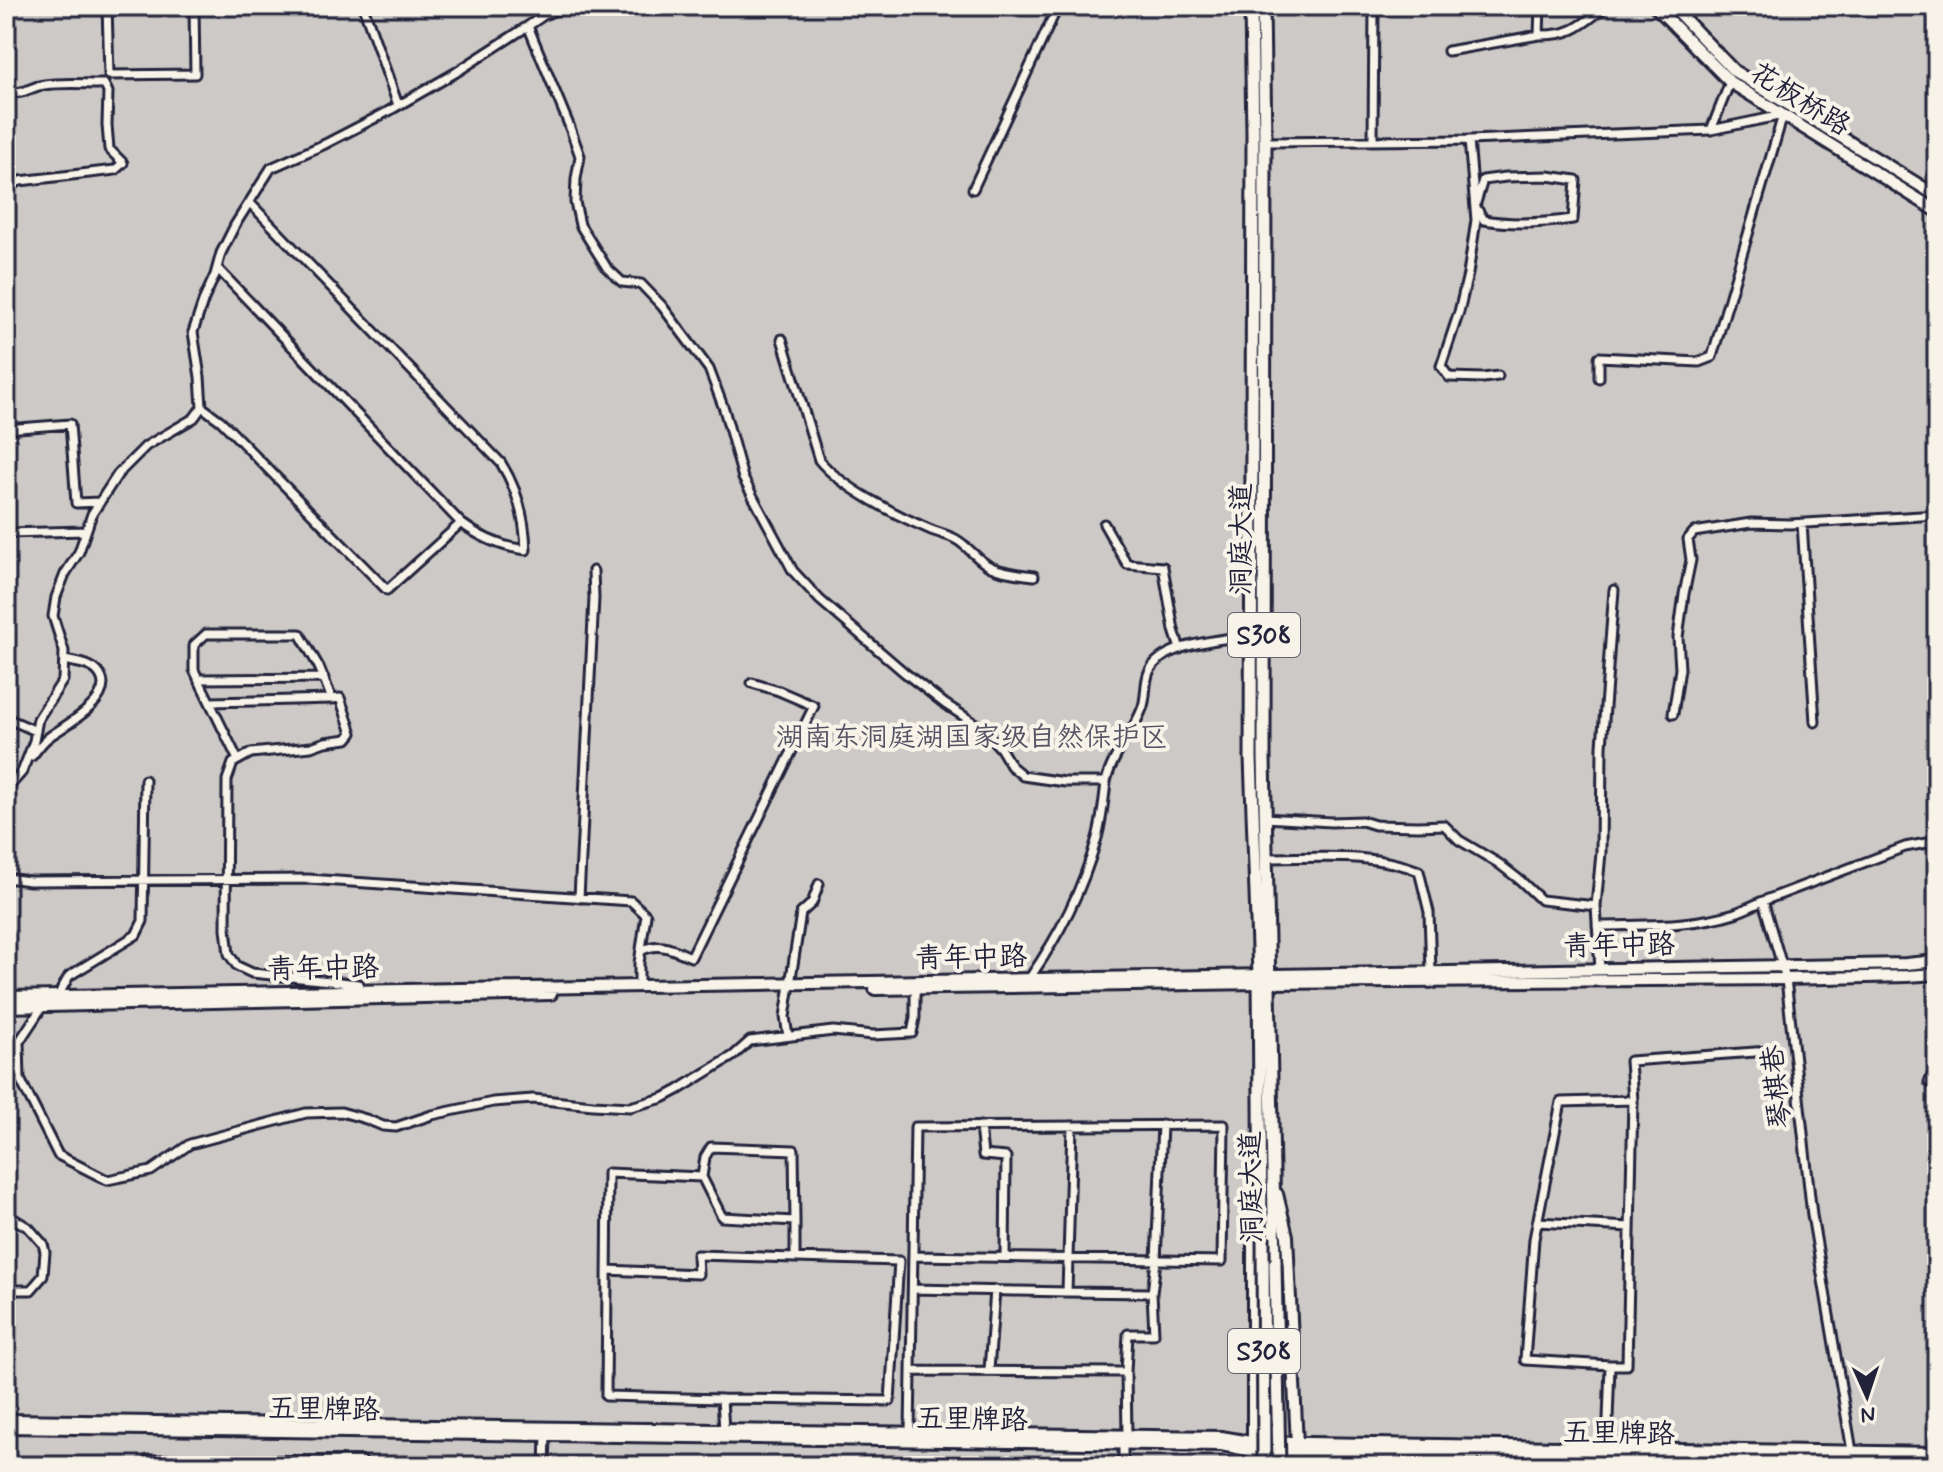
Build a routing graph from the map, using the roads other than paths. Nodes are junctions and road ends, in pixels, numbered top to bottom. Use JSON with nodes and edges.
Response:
{"nodes":[{"id":1,"x":107,"y":6,"type":"edge"},
{"id":2,"x":194,"y":6,"type":"edge"},
{"id":3,"x":363,"y":6,"type":"edge"},
{"id":4,"x":565,"y":6,"type":"edge"},
{"id":5,"x":1058,"y":6,"type":"edge"},
{"id":6,"x":1251,"y":6,"type":"edge"},
{"id":7,"x":1263,"y":6,"type":"edge"},
{"id":8,"x":1374,"y":6,"type":"edge"},
{"id":9,"x":1540,"y":6,"type":"edge"},
{"id":10,"x":1606,"y":6,"type":"edge"},
{"id":11,"x":1655,"y":6,"type":"edge"},
{"id":12,"x":1672,"y":6,"type":"edge"},
{"id":13,"x":528,"y":26,"type":"junction"},
{"id":14,"x":1539,"y":35,"type":"junction"},
{"id":15,"x":1448,"y":51,"type":"dead end"},
{"id":16,"x":109,"y":75,"type":"junction"},
{"id":17,"x":1730,"y":82,"type":"junction"},
{"id":18,"x":104,"y":84,"type":"junction"},
{"id":19,"x":6,"y":91,"type":"edge"},
{"id":20,"x":398,"y":105,"type":"junction"},
{"id":21,"x":1783,"y":115,"type":"junction"},
{"id":22,"x":1711,"y":130,"type":"junction"},
{"id":23,"x":1469,"y":140,"type":"junction"},
{"id":24,"x":1373,"y":141,"type":"junction"},
{"id":25,"x":1265,"y":142,"type":"junction"},
{"id":26,"x":6,"y":187,"type":"edge"},
{"id":27,"x":973,"y":189,"type":"dead end"},
{"id":28,"x":1937,"y":196,"type":"edge"},
{"id":29,"x":250,"y":203,"type":"junction"},
{"id":30,"x":1475,"y":206,"type":"junction"},
{"id":31,"x":1937,"y":211,"type":"edge"},
{"id":32,"x":217,"y":268,"type":"junction"},
{"id":33,"x":782,"y":339,"type":"dead end"},
{"id":34,"x":1498,"y":376,"type":"dead end"},
{"id":35,"x":1599,"y":378,"type":"dead end"},
{"id":36,"x":202,"y":407,"type":"junction"},
{"id":37,"x":6,"y":429,"type":"edge"},
{"id":38,"x":100,"y":502,"type":"junction"},
{"id":39,"x":1937,"y":515,"type":"edge"},
{"id":40,"x":461,"y":523,"type":"junction"},
{"id":41,"x":1802,"y":523,"type":"junction"},
{"id":42,"x":1104,"y":524,"type":"dead end"},
{"id":43,"x":86,"y":531,"type":"junction"},
{"id":44,"x":6,"y":533,"type":"edge"},
{"id":45,"x":593,"y":571,"type":"dead end"},
{"id":46,"x":1034,"y":576,"type":"dead end"},
{"id":47,"x":1614,"y":590,"type":"dead end"},
{"id":48,"x":1251,"y":635,"type":"junction"},
{"id":49,"x":1180,"y":649,"type":"junction"},
{"id":50,"x":64,"y":660,"type":"junction"},
{"id":51,"x":324,"y":678,"type":"junction"},
{"id":52,"x":198,"y":679,"type":"junction"},
{"id":53,"x":752,"y":683,"type":"dead end"},
{"id":54,"x":332,"y":699,"type":"junction"},
{"id":55,"x":210,"y":702,"type":"junction"},
{"id":56,"x":1673,"y":714,"type":"dead end"},
{"id":57,"x":6,"y":718,"type":"edge"},
{"id":58,"x":1815,"y":722,"type":"dead end"},
{"id":59,"x":36,"y":731,"type":"junction"},
{"id":60,"x":238,"y":760,"type":"junction"},
{"id":61,"x":25,"y":764,"type":"junction"},
{"id":62,"x":145,"y":780,"type":"dead end"},
{"id":63,"x":1106,"y":782,"type":"junction"},
{"id":64,"x":6,"y":790,"type":"edge"},
{"id":65,"x":1265,"y":818,"type":"junction"},
{"id":66,"x":1937,"y":841,"type":"edge"},
{"id":67,"x":1266,"y":858,"type":"junction"},
{"id":68,"x":6,"y":878,"type":"edge"},
{"id":69,"x":819,"y":884,"type":"dead end"},
{"id":70,"x":579,"y":898,"type":"junction"},
{"id":71,"x":1763,"y":901,"type":"junction"},
{"id":72,"x":1596,"y":906,"type":"junction"},
{"id":73,"x":1597,"y":926,"type":"junction"},
{"id":74,"x":641,"y":951,"type":"junction"},
{"id":75,"x":1937,"y":961,"type":"edge"},
{"id":76,"x":1782,"y":966,"type":"junction"},
{"id":77,"x":1600,"y":969,"type":"junction"},
{"id":78,"x":1431,"y":972,"type":"junction"},
{"id":79,"x":1937,"y":974,"type":"edge"},
{"id":80,"x":1029,"y":979,"type":"junction"},
{"id":81,"x":1264,"y":979,"type":"junction"},
{"id":82,"x":1786,"y":979,"type":"junction"},
{"id":83,"x":639,"y":980,"type":"dead end"},
{"id":84,"x":790,"y":987,"type":"junction"},
{"id":85,"x":915,"y":988,"type":"junction"},
{"id":86,"x":362,"y":991,"type":"junction"},
{"id":87,"x":58,"y":996,"type":"junction"},
{"id":88,"x":6,"y":997,"type":"edge"},
{"id":89,"x":6,"y":1007,"type":"edge"},
{"id":90,"x":42,"y":1007,"type":"junction"},
{"id":91,"x":788,"y":1036,"type":"junction"},
{"id":92,"x":1769,"y":1051,"type":"dead end"},
{"id":93,"x":1937,"y":1067,"type":"edge"},
{"id":94,"x":1937,"y":1085,"type":"edge"},
{"id":95,"x":1633,"y":1100,"type":"junction"},
{"id":96,"x":1162,"y":1125,"type":"junction"},
{"id":97,"x":980,"y":1126,"type":"junction"},
{"id":98,"x":1072,"y":1126,"type":"junction"},
{"id":99,"x":702,"y":1177,"type":"junction"},
{"id":100,"x":1273,"y":1180,"type":"junction"},
{"id":101,"x":1260,"y":1185,"type":"junction"},
{"id":102,"x":6,"y":1214,"type":"edge"},
{"id":103,"x":795,"y":1221,"type":"junction"},
{"id":104,"x":1537,"y":1222,"type":"junction"},
{"id":105,"x":1630,"y":1227,"type":"junction"},
{"id":106,"x":913,"y":1256,"type":"junction"},
{"id":107,"x":1005,"y":1257,"type":"junction"},
{"id":108,"x":795,"y":1258,"type":"junction"},
{"id":109,"x":1069,"y":1259,"type":"junction"},
{"id":110,"x":1156,"y":1261,"type":"junction"},
{"id":111,"x":607,"y":1270,"type":"junction"},
{"id":112,"x":913,"y":1289,"type":"junction"},
{"id":113,"x":6,"y":1290,"type":"edge"},
{"id":114,"x":995,"y":1290,"type":"junction"},
{"id":115,"x":1067,"y":1292,"type":"junction"},
{"id":116,"x":1152,"y":1293,"type":"junction"},
{"id":117,"x":1610,"y":1365,"type":"junction"},
{"id":118,"x":989,"y":1370,"type":"junction"},
{"id":119,"x":911,"y":1371,"type":"junction"},
{"id":120,"x":1126,"y":1372,"type":"junction"},
{"id":121,"x":722,"y":1399,"type":"junction"},
{"id":122,"x":6,"y":1420,"type":"edge"},
{"id":123,"x":6,"y":1427,"type":"edge"},
{"id":124,"x":724,"y":1430,"type":"junction"},
{"id":125,"x":910,"y":1433,"type":"junction"},
{"id":126,"x":546,"y":1435,"type":"junction"},
{"id":127,"x":1125,"y":1440,"type":"junction"},
{"id":128,"x":1252,"y":1445,"type":"junction"},
{"id":129,"x":1298,"y":1447,"type":"junction"},
{"id":130,"x":1607,"y":1447,"type":"junction"},
{"id":131,"x":1852,"y":1451,"type":"junction"},
{"id":132,"x":1937,"y":1453,"type":"edge"},
{"id":133,"x":1683,"y":1461,"type":"edge"},
{"id":134,"x":1937,"y":1461,"type":"edge"},
{"id":135,"x":148,"y":1466,"type":"edge"},
{"id":136,"x":362,"y":1466,"type":"edge"},
{"id":137,"x":545,"y":1466,"type":"edge"},
{"id":138,"x":1123,"y":1466,"type":"edge"},
{"id":139,"x":1253,"y":1466,"type":"edge"},
{"id":140,"x":1264,"y":1466,"type":"edge"},
{"id":141,"x":1279,"y":1466,"type":"edge"},
{"id":142,"x":1298,"y":1466,"type":"edge"}],
"edges":[{"from":1,"to":16,"type":"street"},
{"from":2,"to":16,"type":"street"},
{"from":3,"to":20,"type":"street"},
{"from":4,"to":13,"type":"street"},
{"from":5,"to":27,"type":"street"},
{"from":6,"to":48,"type":"main road","name":"洞庭大道","number":"S308"},
{"from":7,"to":25,"type":"main road","name":"洞庭大道","number":"S308"},
{"from":8,"to":24,"type":"street"},
{"from":9,"to":14,"type":"street"},
{"from":10,"to":14,"type":"street"},
{"from":11,"to":17,"type":"main road","name":"花板桥路"},
{"from":12,"to":28,"type":"main road","name":"花板桥路"},
{"from":13,"to":20,"type":"street"},
{"from":13,"to":63,"type":"street"},
{"from":14,"to":15,"type":"street"},
{"from":16,"to":18,"type":"street"},
{"from":17,"to":21,"type":"main road","name":"花板桥路"},
{"from":17,"to":22,"type":"street"},
{"from":18,"to":19,"type":"street"},
{"from":18,"to":26,"type":"street"},
{"from":20,"to":29,"type":"street"},
{"from":21,"to":22,"type":"street"},
{"from":21,"to":31,"type":"main road","name":"花板桥路"},
{"from":21,"to":35,"type":"street"},
{"from":22,"to":23,"type":"street"},
{"from":23,"to":24,"type":"street"},
{"from":23,"to":30,"type":"street"},
{"from":24,"to":25,"type":"street"},
{"from":25,"to":65,"type":"main road","name":"洞庭大道","number":"S308"},
{"from":29,"to":32,"type":"street"},
{"from":29,"to":40,"type":"street"},
{"from":30,"to":30,"type":"street"},
{"from":30,"to":34,"type":"street"},
{"from":32,"to":36,"type":"street"},
{"from":32,"to":40,"type":"street"},
{"from":33,"to":46,"type":"street"},
{"from":36,"to":38,"type":"street"},
{"from":36,"to":40,"type":"street"},
{"from":37,"to":38,"type":"street"},
{"from":38,"to":43,"type":"street"},
{"from":39,"to":41,"type":"street"},
{"from":41,"to":56,"type":"street"},
{"from":41,"to":58,"type":"street"},
{"from":42,"to":49,"type":"street"},
{"from":43,"to":44,"type":"street"},
{"from":43,"to":50,"type":"street"},
{"from":45,"to":70,"type":"street"},
{"from":47,"to":72,"type":"street"},
{"from":48,"to":49,"type":"street"},
{"from":48,"to":81,"type":"main road","name":"洞庭大道","number":"S308"},
{"from":49,"to":63,"type":"street"},
{"from":50,"to":59,"type":"street"},
{"from":50,"to":61,"type":"street"},
{"from":51,"to":52,"type":"street"},
{"from":51,"to":52,"type":"street"},
{"from":51,"to":54,"type":"street"},
{"from":52,"to":55,"type":"street"},
{"from":53,"to":74,"type":"street"},
{"from":54,"to":55,"type":"street"},
{"from":54,"to":60,"type":"street"},
{"from":55,"to":60,"type":"street"},
{"from":57,"to":59,"type":"street"},
{"from":59,"to":61,"type":"street"},
{"from":60,"to":86,"type":"street"},
{"from":61,"to":64,"type":"street"},
{"from":62,"to":87,"type":"street"},
{"from":63,"to":80,"type":"street"},
{"from":65,"to":67,"type":"main road","name":"洞庭大道","number":"S308"},
{"from":65,"to":72,"type":"street"},
{"from":66,"to":71,"type":"street"},
{"from":67,"to":78,"type":"street"},
{"from":67,"to":81,"type":"main road","name":"洞庭大道","number":"S308"},
{"from":68,"to":70,"type":"street"},
{"from":69,"to":84,"type":"street"},
{"from":70,"to":74,"type":"street"},
{"from":71,"to":73,"type":"street"},
{"from":71,"to":76,"type":"street","name":"琴棋巷"},
{"from":72,"to":73,"type":"street"},
{"from":73,"to":77,"type":"street"},
{"from":74,"to":83,"type":"street"},
{"from":75,"to":76,"type":"main road","name":"青年中路"},
{"from":76,"to":77,"type":"main road","name":"青年中路"},
{"from":76,"to":82,"type":"street","name":"琴棋巷"},
{"from":77,"to":78,"type":"main road","name":"青年中路"},
{"from":78,"to":81,"type":"main road","name":"青年中路"},
{"from":79,"to":82,"type":"main road","name":"青年中路"},
{"from":80,"to":81,"type":"main road","name":"青年中路"},
{"from":80,"to":84,"type":"main road","name":"青年中路"},
{"from":81,"to":82,"type":"main road","name":"青年中路"},
{"from":81,"to":85,"type":"main road"},
{"from":81,"to":100,"type":"main road","name":"洞庭大道","number":"S308"},
{"from":81,"to":101,"type":"main road","name":"洞庭大道","number":"S308"},
{"from":82,"to":131,"type":"street","name":"琴棋巷"},
{"from":84,"to":85,"type":"main road"},
{"from":84,"to":86,"type":"main road","name":"青年中路"},
{"from":84,"to":90,"type":"main road"},
{"from":84,"to":91,"type":"street"},
{"from":85,"to":91,"type":"street"},
{"from":86,"to":87,"type":"main road","name":"青年中路"},
{"from":87,"to":88,"type":"main road","name":"青年中路"},
{"from":89,"to":90,"type":"main road"},
{"from":90,"to":91,"type":"street"},
{"from":92,"to":95,"type":"street"},
{"from":93,"to":94,"type":"street"},
{"from":95,"to":104,"type":"street"},
{"from":95,"to":105,"type":"street"},
{"from":96,"to":98,"type":"street"},
{"from":96,"to":110,"type":"street"},
{"from":96,"to":110,"type":"street"},
{"from":97,"to":98,"type":"street"},
{"from":97,"to":106,"type":"street"},
{"from":97,"to":107,"type":"street"},
{"from":98,"to":109,"type":"street"},
{"from":99,"to":103,"type":"street"},
{"from":99,"to":103,"type":"street"},
{"from":99,"to":111,"type":"street"},
{"from":100,"to":129,"type":"main road"},
{"from":100,"to":141,"type":"main road","name":"洞庭大道","number":"S308","bridge":true},
{"from":101,"to":128,"type":"main road"},
{"from":101,"to":140,"type":"main road","name":"洞庭大道","number":"S308","bridge":true},
{"from":102,"to":113,"type":"street"},
{"from":103,"to":108,"type":"street"},
{"from":104,"to":105,"type":"street"},
{"from":104,"to":117,"type":"street"},
{"from":105,"to":117,"type":"street"},
{"from":106,"to":107,"type":"street"},
{"from":106,"to":112,"type":"street"},
{"from":107,"to":109,"type":"street"},
{"from":108,"to":111,"type":"street"},
{"from":108,"to":121,"type":"street"},
{"from":109,"to":110,"type":"street"},
{"from":109,"to":115,"type":"street"},
{"from":110,"to":116,"type":"street"},
{"from":111,"to":121,"type":"street"},
{"from":112,"to":114,"type":"street"},
{"from":112,"to":119,"type":"street"},
{"from":114,"to":115,"type":"street"},
{"from":114,"to":118,"type":"street"},
{"from":115,"to":116,"type":"street"},
{"from":116,"to":120,"type":"street"},
{"from":117,"to":130,"type":"street"},
{"from":118,"to":119,"type":"street"},
{"from":118,"to":120,"type":"street"},
{"from":119,"to":125,"type":"street"},
{"from":120,"to":127,"type":"street"},
{"from":121,"to":124,"type":"street"},
{"from":122,"to":124,"type":"main road","name":"五里牌路"},
{"from":123,"to":126,"type":"main road","name":"五里牌路"},
{"from":124,"to":125,"type":"main road","name":"五里牌路"},
{"from":125,"to":127,"type":"main road","name":"五里牌路"},
{"from":126,"to":127,"type":"main road","name":"五里牌路"},
{"from":126,"to":137,"type":"street"},
{"from":127,"to":128,"type":"main road","name":"五里牌路"},
{"from":127,"to":128,"type":"main road","name":"五里牌路"},
{"from":127,"to":138,"type":"street"},
{"from":128,"to":129,"type":"main road","name":"五里牌路"},
{"from":128,"to":139,"type":"main road"},
{"from":129,"to":130,"type":"main road","name":"五里牌路"},
{"from":129,"to":133,"type":"main road","name":"五里牌路"},
{"from":129,"to":142,"type":"main road"},
{"from":130,"to":131,"type":"main road","name":"五里牌路"},
{"from":131,"to":132,"type":"main road","name":"五里牌路"},
{"from":133,"to":134,"type":"main road","name":"五里牌路"},
{"from":135,"to":136,"type":"street"}]}
